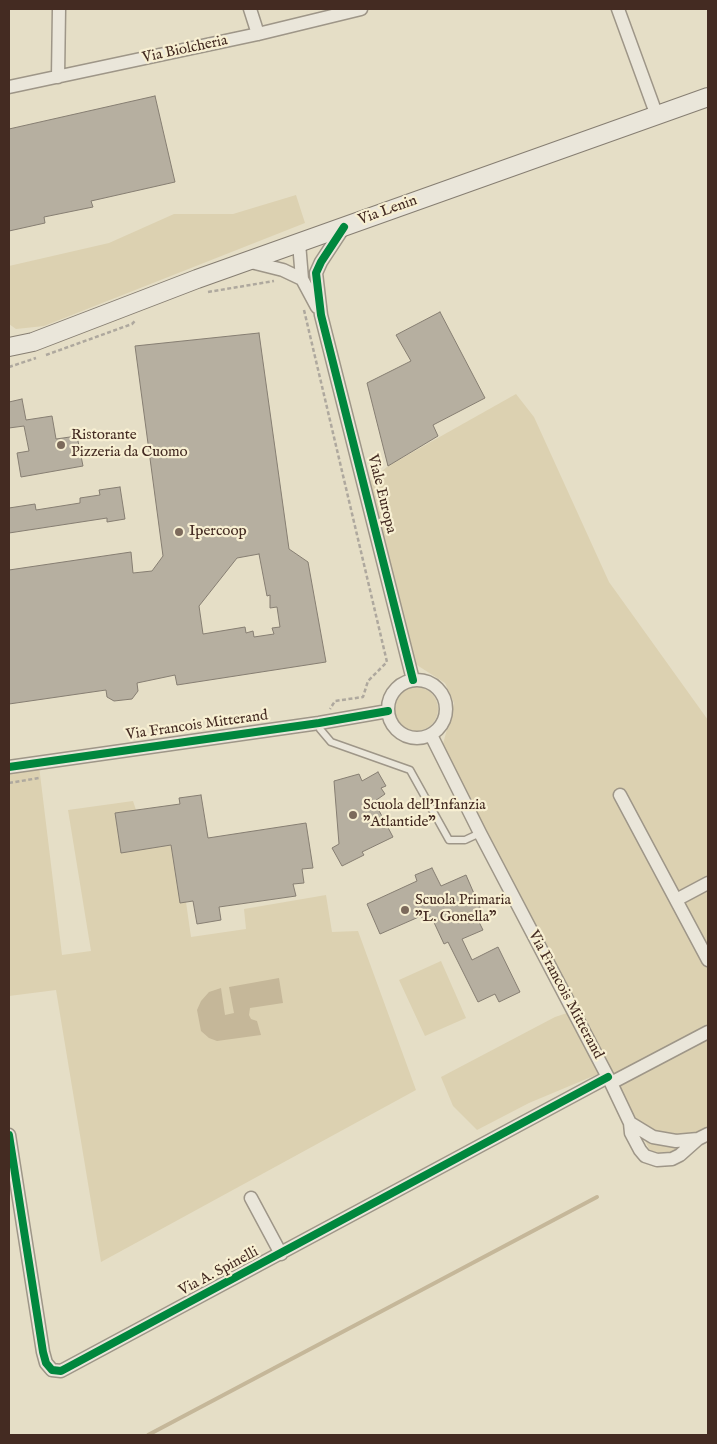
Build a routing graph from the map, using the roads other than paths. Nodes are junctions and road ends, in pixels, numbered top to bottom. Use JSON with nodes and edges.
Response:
{"nodes":[{"id":1,"x":59,"y":9,"type":"edge"},
{"id":2,"x":250,"y":9,"type":"edge"},
{"id":3,"x":361,"y":9,"type":"edge"},
{"id":4,"x":618,"y":9,"type":"edge"},
{"id":5,"x":258,"y":34,"type":"junction"},
{"id":6,"x":58,"y":77,"type":"junction"},
{"id":7,"x":9,"y":87,"type":"edge"},
{"id":8,"x":708,"y":97,"type":"edge"},
{"id":9,"x":657,"y":116,"type":"junction"},
{"id":10,"x":344,"y":227,"type":"junction"},
{"id":11,"x":299,"y":243,"type":"junction"},
{"id":12,"x":247,"y":261,"type":"junction"},
{"id":13,"x":316,"y":273,"type":"junction"},
{"id":14,"x":302,"y":280,"type":"junction"},
{"id":15,"x":321,"y":315,"type":"junction"},
{"id":16,"x":69,"y":327,"type":"junction"},
{"id":17,"x":9,"y":338,"type":"edge"},
{"id":18,"x":9,"y":347,"type":"edge"},
{"id":19,"x":413,"y":680,"type":"junction"},
{"id":20,"x":388,"y":711,"type":"junction"},
{"id":21,"x":319,"y":723,"type":"junction"},
{"id":22,"x":431,"y":735,"type":"junction"},
{"id":23,"x":9,"y":767,"type":"edge"},
{"id":24,"x":620,"y":795,"type":"dead end"},
{"id":25,"x":480,"y":834,"type":"junction"},
{"id":26,"x":708,"y":883,"type":"edge"},
{"id":27,"x":676,"y":900,"type":"junction"},
{"id":28,"x":708,"y":960,"type":"edge"},
{"id":29,"x":708,"y":1032,"type":"edge"},
{"id":30,"x":610,"y":1080,"type":"junction"},
{"id":31,"x":630,"y":1122,"type":"junction"},
{"id":32,"x":9,"y":1136,"type":"edge"},
{"id":33,"x":703,"y":1137,"type":"edge"},
{"id":34,"x":251,"y":1198,"type":"dead end"},
{"id":35,"x":281,"y":1254,"type":"junction"}],
"edges":[{"from":1,"to":6,"type":"street"},
{"from":2,"to":5,"type":"street"},
{"from":3,"to":5,"type":"street","name":"Via Biolcheria"},
{"from":4,"to":9,"type":"street"},
{"from":5,"to":6,"type":"street","name":"Via Biolcheria"},
{"from":6,"to":7,"type":"street","name":"Via Biolcheria"},
{"from":8,"to":9,"type":"main road","name":"Via Lenin"},
{"from":9,"to":10,"type":"main road","name":"Via Lenin"},
{"from":10,"to":11,"type":"main road","name":"Via Lenin"},
{"from":10,"to":13,"type":"street"},
{"from":11,"to":12,"type":"main road","name":"Via Lenin"},
{"from":11,"to":13,"type":"street"},
{"from":11,"to":14,"type":"street"},
{"from":12,"to":14,"type":"street"},
{"from":12,"to":16,"type":"main road","name":"Via Lenin"},
{"from":13,"to":15,"type":"street"},
{"from":14,"to":15,"type":"street"},
{"from":15,"to":19,"type":"street","name":"Viale Europa"},
{"from":16,"to":17,"type":"main road","name":"Via Lenin"},
{"from":16,"to":18,"type":"main road","name":"Via Lenin"},
{"from":19,"to":20,"type":"street"},
{"from":19,"to":22,"type":"street"},
{"from":20,"to":21,"type":"street","name":"Via Francois Mitterand"},
{"from":20,"to":22,"type":"street"},
{"from":21,"to":23,"type":"street","name":"Via Francois Mitterand"},
{"from":21,"to":25,"type":"lane"},
{"from":22,"to":25,"type":"street","name":"Via Francois Mitterand"},
{"from":24,"to":27,"type":"street"},
{"from":25,"to":30,"type":"street","name":"Via Francois Mitterand"},
{"from":26,"to":27,"type":"street"},
{"from":27,"to":28,"type":"street"},
{"from":29,"to":30,"type":"street","name":"Via A. Spinelli"},
{"from":30,"to":31,"type":"street","name":"Via Francois Mitterand"},
{"from":30,"to":35,"type":"street","name":"Via A. Spinelli"},
{"from":31,"to":33,"type":"street"},
{"from":31,"to":33,"type":"street","name":"Via Francois Mitterand"},
{"from":32,"to":35,"type":"street","name":"Via A. Spinelli"},
{"from":34,"to":35,"type":"street"}]}
